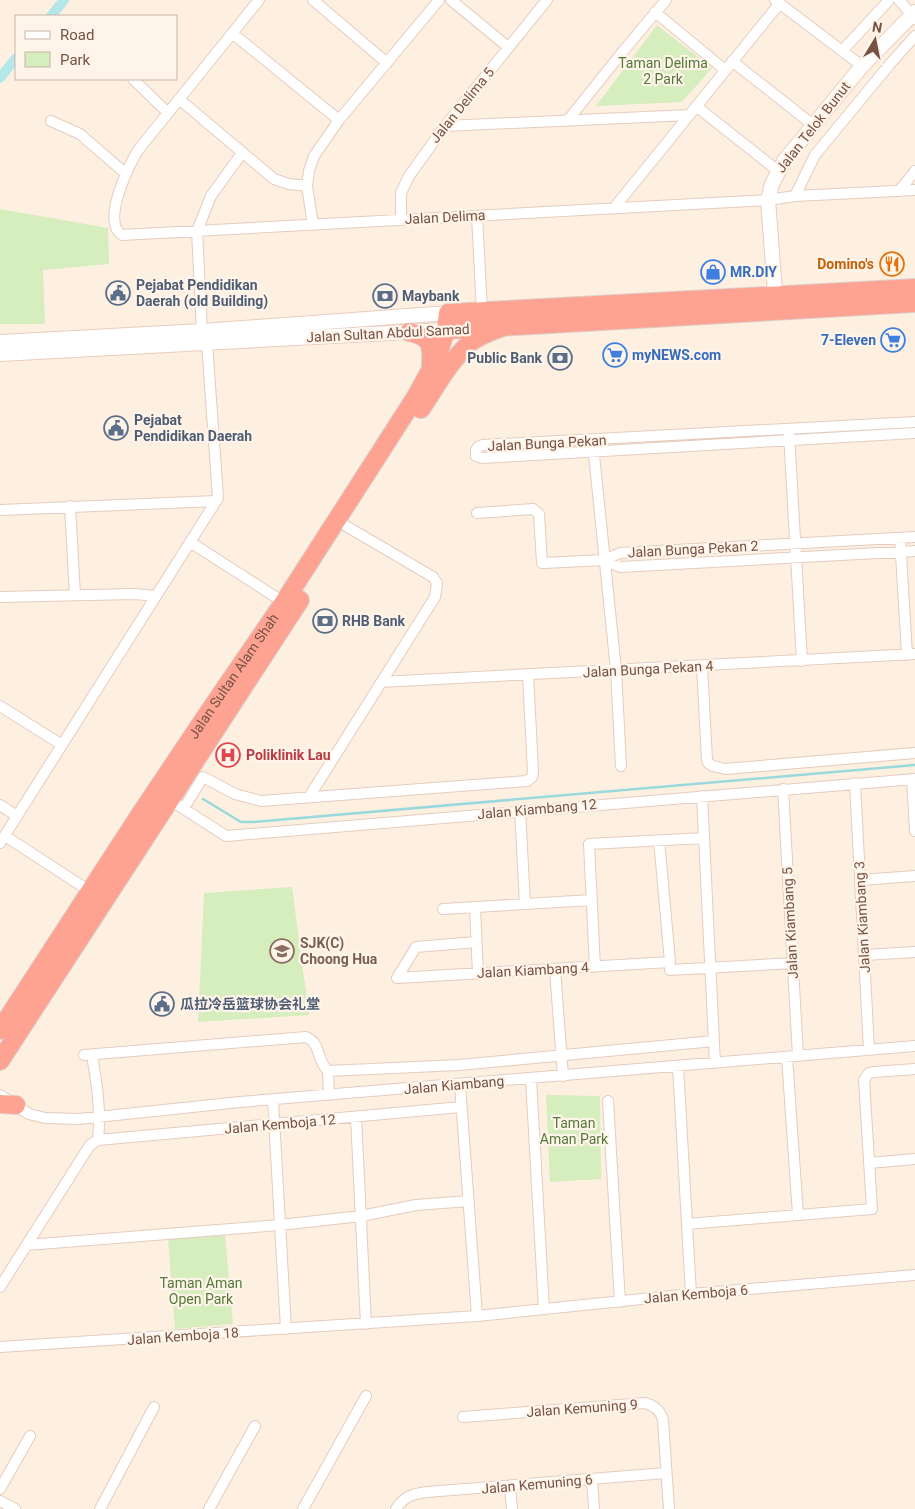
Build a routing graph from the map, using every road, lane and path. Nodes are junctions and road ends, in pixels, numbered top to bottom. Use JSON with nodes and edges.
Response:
{"nodes":[{"id":1,"x":259,"y":0,"type":"edge"},
{"id":2,"x":313,"y":0,"type":"edge"},
{"id":3,"x":439,"y":0,"type":"edge"},
{"id":4,"x":451,"y":0,"type":"edge"},
{"id":5,"x":547,"y":0,"type":"edge"},
{"id":6,"x":666,"y":0,"type":"edge"},
{"id":7,"x":889,"y":0,"type":"edge"},
{"id":8,"x":899,"y":0,"type":"edge"},
{"id":9,"x":778,"y":2,"type":"edge"},
{"id":10,"x":655,"y":12,"type":"junction"},
{"id":11,"x":914,"y":15,"type":"edge"},
{"id":12,"x":232,"y":33,"type":"junction"},
{"id":13,"x":915,"y":36,"type":"edge"},
{"id":14,"x":508,"y":47,"type":"junction"},
{"id":15,"x":842,"y":51,"type":"junction"},
{"id":16,"x":732,"y":61,"type":"junction"},
{"id":17,"x":387,"y":63,"type":"junction"},
{"id":18,"x":862,"y":66,"type":"junction"},
{"id":19,"x":725,"y":70,"type":"junction"},
{"id":20,"x":134,"y":80,"type":"edge"},
{"id":21,"x":179,"y":99,"type":"junction"},
{"id":22,"x":696,"y":106,"type":"junction"},
{"id":23,"x":168,"y":113,"type":"junction"},
{"id":24,"x":688,"y":115,"type":"junction"},
{"id":25,"x":339,"y":120,"type":"junction"},
{"id":26,"x":568,"y":120,"type":"junction"},
{"id":27,"x":51,"y":121,"type":"dead end"},
{"id":28,"x":813,"y":124,"type":"junction"},
{"id":29,"x":445,"y":126,"type":"junction"},
{"id":30,"x":242,"y":153,"type":"junction"},
{"id":31,"x":778,"y":171,"type":"junction"},
{"id":32,"x":915,"y":171,"type":"edge"},
{"id":33,"x":125,"y":173,"type":"junction"},
{"id":34,"x":307,"y":186,"type":"junction"},
{"id":35,"x":915,"y":190,"type":"edge"},
{"id":36,"x":899,"y":191,"type":"junction"},
{"id":37,"x":796,"y":196,"type":"junction"},
{"id":38,"x":768,"y":200,"type":"junction"},
{"id":39,"x":614,"y":208,"type":"junction"},
{"id":40,"x":477,"y":216,"type":"junction"},
{"id":41,"x":401,"y":220,"type":"junction"},
{"id":42,"x":313,"y":225,"type":"junction"},
{"id":43,"x":197,"y":231,"type":"junction"},
{"id":44,"x":915,"y":288,"type":"edge"},
{"id":45,"x":915,"y":303,"type":"edge"},
{"id":46,"x":776,"y":304,"type":"junction"},
{"id":47,"x":482,"y":311,"type":"junction"},
{"id":48,"x":455,"y":321,"type":"junction"},
{"id":49,"x":503,"y":326,"type":"junction"},
{"id":50,"x":409,"y":332,"type":"junction"},
{"id":51,"x":205,"y":337,"type":"junction"},
{"id":52,"x":0,"y":342,"type":"edge"},
{"id":53,"x":0,"y":354,"type":"edge"},
{"id":54,"x":450,"y":366,"type":"junction"},
{"id":55,"x":431,"y":371,"type":"junction"},
{"id":56,"x":915,"y":422,"type":"edge"},
{"id":57,"x":915,"y":433,"type":"edge"},
{"id":58,"x":789,"y":435,"type":"junction"},
{"id":59,"x":593,"y":440,"type":"junction"},
{"id":60,"x":594,"y":452,"type":"junction"},
{"id":61,"x":216,"y":501,"type":"junction"},
{"id":62,"x":70,"y":506,"type":"junction"},
{"id":63,"x":0,"y":510,"type":"edge"},
{"id":64,"x":477,"y":513,"type":"dead end"},
{"id":65,"x":346,"y":526,"type":"junction"},
{"id":66,"x":915,"y":537,"type":"edge"},
{"id":67,"x":900,"y":538,"type":"junction"},
{"id":68,"x":190,"y":542,"type":"junction"},
{"id":69,"x":795,"y":543,"type":"junction"},
{"id":70,"x":915,"y":551,"type":"edge"},
{"id":71,"x":901,"y":552,"type":"junction"},
{"id":72,"x":796,"y":558,"type":"junction"},
{"id":73,"x":604,"y":560,"type":"junction"},
{"id":74,"x":74,"y":595,"type":"junction"},
{"id":75,"x":156,"y":596,"type":"junction"},
{"id":76,"x":0,"y":597,"type":"edge"},
{"id":77,"x":289,"y":606,"type":"junction"},
{"id":78,"x":904,"y":611,"type":"junction"},
{"id":79,"x":915,"y":611,"type":"edge"},
{"id":80,"x":911,"y":655,"type":"edge"},
{"id":81,"x":802,"y":660,"type":"junction"},
{"id":82,"x":702,"y":666,"type":"junction"},
{"id":83,"x":616,"y":670,"type":"junction"},
{"id":84,"x":528,"y":675,"type":"junction"},
{"id":85,"x":381,"y":682,"type":"junction"},
{"id":86,"x":0,"y":706,"type":"edge"},
{"id":87,"x":62,"y":745,"type":"junction"},
{"id":88,"x":915,"y":753,"type":"edge"},
{"id":89,"x":620,"y":766,"type":"dead end"},
{"id":90,"x":913,"y":779,"type":"edge"},
{"id":91,"x":855,"y":784,"type":"junction"},
{"id":92,"x":782,"y":789,"type":"junction"},
{"id":93,"x":702,"y":796,"type":"junction"},
{"id":94,"x":309,"y":797,"type":"junction"},
{"id":95,"x":177,"y":804,"type":"junction"},
{"id":96,"x":0,"y":805,"type":"edge"},
{"id":97,"x":520,"y":810,"type":"junction"},
{"id":98,"x":17,"y":816,"type":"junction"},
{"id":99,"x":915,"y":831,"type":"edge"},
{"id":100,"x":704,"y":838,"type":"junction"},
{"id":101,"x":2,"y":840,"type":"edge"},
{"id":102,"x":659,"y":840,"type":"junction"},
{"id":103,"x":915,"y":876,"type":"edge"},
{"id":104,"x":860,"y":880,"type":"junction"},
{"id":105,"x":82,"y":886,"type":"dead end"},
{"id":106,"x":592,"y":900,"type":"junction"},
{"id":107,"x":525,"y":904,"type":"junction"},
{"id":108,"x":475,"y":908,"type":"junction"},
{"id":109,"x":442,"y":909,"type":"dead end"},
{"id":110,"x":476,"y":942,"type":"junction"},
{"id":111,"x":915,"y":952,"type":"edge"},
{"id":112,"x":864,"y":955,"type":"junction"},
{"id":113,"x":793,"y":963,"type":"junction"},
{"id":114,"x":670,"y":966,"type":"junction"},
{"id":115,"x":595,"y":967,"type":"junction"},
{"id":116,"x":710,"y":968,"type":"junction"},
{"id":117,"x":555,"y":969,"type":"junction"},
{"id":118,"x":47,"y":972,"type":"junction"},
{"id":119,"x":478,"y":974,"type":"junction"},
{"id":120,"x":0,"y":1030,"type":"edge"},
{"id":121,"x":714,"y":1041,"type":"junction"},
{"id":122,"x":915,"y":1046,"type":"edge"},
{"id":123,"x":869,"y":1050,"type":"junction"},
{"id":124,"x":561,"y":1055,"type":"junction"},
{"id":125,"x":798,"y":1056,"type":"junction"},
{"id":126,"x":787,"y":1057,"type":"junction"},
{"id":127,"x":0,"y":1061,"type":"edge"},
{"id":128,"x":715,"y":1063,"type":"junction"},
{"id":129,"x":678,"y":1066,"type":"junction"},
{"id":130,"x":915,"y":1069,"type":"edge"},
{"id":131,"x":328,"y":1071,"type":"junction"},
{"id":132,"x":563,"y":1076,"type":"junction"},
{"id":133,"x":531,"y":1079,"type":"junction"},
{"id":134,"x":460,"y":1085,"type":"junction"},
{"id":135,"x":0,"y":1095,"type":"edge"},
{"id":136,"x":330,"y":1095,"type":"junction"},
{"id":137,"x":273,"y":1101,"type":"junction"},
{"id":138,"x":608,"y":1101,"type":"dead end"},
{"id":139,"x":8,"y":1105,"type":"edge"},
{"id":140,"x":462,"y":1107,"type":"junction"},
{"id":141,"x":100,"y":1117,"type":"junction"},
{"id":142,"x":356,"y":1117,"type":"junction"},
{"id":143,"x":274,"y":1124,"type":"junction"},
{"id":144,"x":98,"y":1140,"type":"junction"},
{"id":145,"x":915,"y":1159,"type":"edge"},
{"id":146,"x":869,"y":1163,"type":"junction"},
{"id":147,"x":469,"y":1201,"type":"junction"},
{"id":148,"x":798,"y":1215,"type":"junction"},
{"id":149,"x":361,"y":1216,"type":"junction"},
{"id":150,"x":687,"y":1224,"type":"junction"},
{"id":151,"x":280,"y":1225,"type":"junction"},
{"id":152,"x":27,"y":1245,"type":"junction"},
{"id":153,"x":915,"y":1275,"type":"edge"},
{"id":154,"x":0,"y":1288,"type":"edge"},
{"id":155,"x":691,"y":1294,"type":"junction"},
{"id":156,"x":620,"y":1302,"type":"junction"},
{"id":157,"x":544,"y":1309,"type":"junction"},
{"id":158,"x":477,"y":1316,"type":"junction"},
{"id":159,"x":366,"y":1324,"type":"junction"},
{"id":160,"x":286,"y":1329,"type":"junction"},
{"id":161,"x":0,"y":1347,"type":"edge"},
{"id":162,"x":366,"y":1396,"type":"dead end"},
{"id":163,"x":154,"y":1407,"type":"dead end"},
{"id":164,"x":463,"y":1417,"type":"dead end"},
{"id":165,"x":255,"y":1426,"type":"dead end"},
{"id":166,"x":30,"y":1436,"type":"dead end"},
{"id":167,"x":666,"y":1473,"type":"junction"},
{"id":168,"x":592,"y":1479,"type":"junction"},
{"id":169,"x":510,"y":1487,"type":"junction"},
{"id":170,"x":0,"y":1489,"type":"edge"},
{"id":171,"x":0,"y":1501,"type":"edge"},
{"id":172,"x":15,"y":1509,"type":"edge"},
{"id":173,"x":100,"y":1509,"type":"edge"},
{"id":174,"x":208,"y":1509,"type":"edge"},
{"id":175,"x":303,"y":1509,"type":"edge"},
{"id":176,"x":396,"y":1509,"type":"edge"},
{"id":177,"x":512,"y":1509,"type":"edge"},
{"id":178,"x":594,"y":1509,"type":"edge"},
{"id":179,"x":669,"y":1509,"type":"edge"}],
"edges":[{"from":1,"to":12,"type":"street"},
{"from":2,"to":17,"type":"street"},
{"from":3,"to":17,"type":"street"},
{"from":4,"to":14,"type":"street"},
{"from":5,"to":14,"type":"street","name":"Jalan Delima 5"},
{"from":6,"to":10,"type":"street"},
{"from":7,"to":15,"type":"street"},
{"from":8,"to":11,"type":"street"},
{"from":9,"to":15,"type":"street"},
{"from":9,"to":16,"type":"street"},
{"from":10,"to":19,"type":"street"},
{"from":10,"to":26,"type":"street"},
{"from":11,"to":18,"type":"main road","name":"Jalan Telok Bunut"},
{"from":12,"to":21,"type":"street"},
{"from":12,"to":25,"type":"street"},
{"from":13,"to":37,"type":"street"},
{"from":14,"to":29,"type":"street","name":"Jalan Delima 5"},
{"from":15,"to":18,"type":"street"},
{"from":16,"to":19,"type":"street"},
{"from":16,"to":28,"type":"street"},
{"from":17,"to":25,"type":"street"},
{"from":18,"to":28,"type":"main road","name":"Jalan Telok Bunut"},
{"from":19,"to":22,"type":"street"},
{"from":20,"to":23,"type":"street"},
{"from":21,"to":23,"type":"street"},
{"from":21,"to":30,"type":"street"},
{"from":22,"to":24,"type":"street"},
{"from":22,"to":31,"type":"street"},
{"from":23,"to":33,"type":"street"},
{"from":24,"to":26,"type":"street"},
{"from":24,"to":39,"type":"street"},
{"from":25,"to":34,"type":"street"},
{"from":26,"to":29,"type":"street"},
{"from":27,"to":33,"type":"street"},
{"from":28,"to":31,"type":"main road","name":"Jalan Telok Bunut"},
{"from":29,"to":41,"type":"street","name":"Jalan Delima 5"},
{"from":30,"to":34,"type":"street"},
{"from":30,"to":43,"type":"street"},
{"from":31,"to":38,"type":"main road","name":"Jalan Telok Bunut"},
{"from":32,"to":36,"type":"street"},
{"from":33,"to":43,"type":"street","name":"Jalan Delima"},
{"from":34,"to":42,"type":"street"},
{"from":35,"to":36,"type":"street","name":"Jalan Delima"},
{"from":36,"to":37,"type":"street","name":"Jalan Delima"},
{"from":37,"to":38,"type":"street","name":"Jalan Delima"},
{"from":38,"to":39,"type":"street","name":"Jalan Delima"},
{"from":38,"to":46,"type":"main road","name":"Jalan Telok Bunut"},
{"from":39,"to":40,"type":"street","name":"Jalan Delima"},
{"from":40,"to":41,"type":"street","name":"Jalan Delima"},
{"from":40,"to":47,"type":"street"},
{"from":41,"to":42,"type":"street","name":"Jalan Delima"},
{"from":42,"to":43,"type":"street","name":"Jalan Delima"},
{"from":43,"to":51,"type":"street"},
{"from":44,"to":46,"type":"highway"},
{"from":45,"to":46,"type":"highway"},
{"from":46,"to":47,"type":"highway","name":"Jalan Sultan Abdul Samad"},
{"from":46,"to":49,"type":"highway","name":"Jalan Sultan Abdul Samad"},
{"from":47,"to":48,"type":"highway","name":"Jalan Sultan Abdul Samad"},
{"from":48,"to":49,"type":"highway","name":"Jalan Sultan Abdul Samad"},
{"from":48,"to":50,"type":"main road","name":"Jalan Sultan Abdul Samad"},
{"from":48,"to":51,"type":"main road","name":"Jalan Sultan Abdul Samad"},
{"from":48,"to":54,"type":"highway"},
{"from":48,"to":55,"type":"highway","name":"Jalan Sultan Alam Shah"},
{"from":49,"to":54,"type":"highway"},
{"from":50,"to":51,"type":"main road","name":"Jalan Sultan Abdul Samad"},
{"from":50,"to":55,"type":"highway"},
{"from":51,"to":52,"type":"main road","name":"Jalan Sultan Abdul Samad"},
{"from":51,"to":53,"type":"main road","name":"Jalan Sultan Abdul Samad"},
{"from":51,"to":61,"type":"street"},
{"from":54,"to":65,"type":"highway","name":"Jalan Sultan Alam Shah"},
{"from":55,"to":77,"type":"highway","name":"Jalan Sultan Alam Shah"},
{"from":56,"to":58,"type":"street","name":"Jalan Bunga Pekan"},
{"from":57,"to":58,"type":"street","name":"Jalan Bunga Pekan"},
{"from":58,"to":59,"type":"street","name":"Jalan Bunga Pekan"},
{"from":58,"to":60,"type":"street","name":"Jalan Bunga Pekan"},
{"from":58,"to":69,"type":"street"},
{"from":59,"to":60,"type":"street"},
{"from":59,"to":60,"type":"street","name":"Jalan Bunga Pekan"},
{"from":60,"to":73,"type":"street"},
{"from":61,"to":62,"type":"street"},
{"from":61,"to":68,"type":"street"},
{"from":62,"to":63,"type":"street"},
{"from":62,"to":74,"type":"street"},
{"from":64,"to":73,"type":"street"},
{"from":65,"to":77,"type":"highway","name":"Jalan Sultan Alam Shah"},
{"from":65,"to":85,"type":"street"},
{"from":66,"to":67,"type":"street","name":"Jalan Bunga Pekan 2"},
{"from":67,"to":69,"type":"street","name":"Jalan Bunga Pekan 2"},
{"from":67,"to":71,"type":"street"},
{"from":68,"to":75,"type":"street"},
{"from":68,"to":77,"type":"street"},
{"from":69,"to":72,"type":"street"},
{"from":69,"to":73,"type":"street","name":"Jalan Bunga Pekan 2"},
{"from":70,"to":71,"type":"street","name":"Jalan Bunga Pekan 2"},
{"from":71,"to":72,"type":"street","name":"Jalan Bunga Pekan 2"},
{"from":71,"to":78,"type":"street"},
{"from":72,"to":73,"type":"street","name":"Jalan Bunga Pekan 2"},
{"from":72,"to":81,"type":"street"},
{"from":73,"to":83,"type":"street"},
{"from":74,"to":75,"type":"street"},
{"from":74,"to":76,"type":"street"},
{"from":75,"to":87,"type":"street"},
{"from":77,"to":95,"type":"highway","name":"Jalan Sultan Alam Shah"},
{"from":77,"to":118,"type":"highway","name":"Jalan Sultan Alam Shah"},
{"from":78,"to":79,"type":"street"},
{"from":78,"to":80,"type":"street"},
{"from":80,"to":81,"type":"street","name":"Jalan Bunga Pekan 4"},
{"from":81,"to":82,"type":"street","name":"Jalan Bunga Pekan 4"},
{"from":82,"to":83,"type":"street","name":"Jalan Bunga Pekan 4"},
{"from":82,"to":88,"type":"street"},
{"from":83,"to":84,"type":"street","name":"Jalan Bunga Pekan 4"},
{"from":83,"to":89,"type":"street"},
{"from":84,"to":85,"type":"street","name":"Jalan Bunga Pekan 4"},
{"from":84,"to":94,"type":"street"},
{"from":85,"to":94,"type":"street"},
{"from":86,"to":87,"type":"street"},
{"from":87,"to":98,"type":"street"},
{"from":90,"to":91,"type":"street","name":"Jalan Kiambang 12"},
{"from":90,"to":99,"type":"street"},
{"from":91,"to":92,"type":"street","name":"Jalan Kiambang 12"},
{"from":91,"to":104,"type":"street","name":"Jalan Kiambang 3"},
{"from":92,"to":93,"type":"street","name":"Jalan Kiambang 12"},
{"from":92,"to":113,"type":"street","name":"Jalan Kiambang 5"},
{"from":93,"to":97,"type":"street","name":"Jalan Kiambang 12"},
{"from":93,"to":100,"type":"street"},
{"from":94,"to":95,"type":"street"},
{"from":95,"to":97,"type":"street","name":"Jalan Kiambang 12"},
{"from":95,"to":118,"type":"highway","name":"Jalan Sultan Alam Shah"},
{"from":96,"to":98,"type":"street"},
{"from":97,"to":107,"type":"street"},
{"from":98,"to":101,"type":"street"},
{"from":100,"to":102,"type":"street"},
{"from":100,"to":116,"type":"street"},
{"from":101,"to":105,"type":"street"},
{"from":102,"to":106,"type":"street"},
{"from":102,"to":114,"type":"street"},
{"from":103,"to":104,"type":"street"},
{"from":104,"to":112,"type":"street","name":"Jalan Kiambang 3"},
{"from":106,"to":107,"type":"street"},
{"from":106,"to":115,"type":"street"},
{"from":107,"to":108,"type":"street"},
{"from":108,"to":109,"type":"street"},
{"from":108,"to":110,"type":"street"},
{"from":110,"to":119,"type":"street"},
{"from":110,"to":119,"type":"street","name":"Jalan Kiambang 4"},
{"from":111,"to":112,"type":"street"},
{"from":112,"to":123,"type":"street","name":"Jalan Kiambang 3"},
{"from":113,"to":116,"type":"street","name":"Jalan Kiambang 4"},
{"from":113,"to":125,"type":"street","name":"Jalan Kiambang 5"},
{"from":114,"to":115,"type":"street","name":"Jalan Kiambang 4"},
{"from":114,"to":116,"type":"street","name":"Jalan Kiambang 4"},
{"from":115,"to":117,"type":"street","name":"Jalan Kiambang 4"},
{"from":116,"to":121,"type":"street"},
{"from":117,"to":119,"type":"street","name":"Jalan Kiambang 4"},
{"from":117,"to":124,"type":"street"},
{"from":118,"to":120,"type":"highway","name":"Jalan Sultan Alam Shah"},
{"from":118,"to":127,"type":"highway","name":"Jalan Sultan Alam Shah"},
{"from":121,"to":124,"type":"street","name":"Jalan Kiambang"},
{"from":121,"to":128,"type":"street"},
{"from":122,"to":123,"type":"street","name":"Jalan Kiambang"},
{"from":123,"to":125,"type":"street","name":"Jalan Kiambang"},
{"from":124,"to":131,"type":"street","name":"Jalan Kiambang"},
{"from":124,"to":132,"type":"street"},
{"from":125,"to":126,"type":"street","name":"Jalan Kiambang"},
{"from":126,"to":128,"type":"street","name":"Jalan Kiambang"},
{"from":126,"to":148,"type":"street"},
{"from":128,"to":129,"type":"street","name":"Jalan Kiambang"},
{"from":129,"to":132,"type":"street","name":"Jalan Kiambang"},
{"from":129,"to":150,"type":"street"},
{"from":130,"to":146,"type":"street"},
{"from":131,"to":136,"type":"street"},
{"from":131,"to":141,"type":"street"},
{"from":132,"to":133,"type":"street","name":"Jalan Kiambang"},
{"from":133,"to":134,"type":"street","name":"Jalan Kiambang"},
{"from":133,"to":157,"type":"street"},
{"from":134,"to":136,"type":"street","name":"Jalan Kiambang"},
{"from":134,"to":140,"type":"street"},
{"from":135,"to":139,"type":"street","name":"Jalan Kiambang"},
{"from":136,"to":137,"type":"street","name":"Jalan Kiambang"},
{"from":137,"to":141,"type":"street","name":"Jalan Kiambang"},
{"from":137,"to":143,"type":"street"},
{"from":138,"to":156,"type":"street"},
{"from":139,"to":141,"type":"street","name":"Jalan Kiambang"},
{"from":140,"to":142,"type":"street","name":"Jalan Kemboja 12"},
{"from":140,"to":147,"type":"street"},
{"from":141,"to":144,"type":"street"},
{"from":142,"to":143,"type":"street","name":"Jalan Kemboja 12"},
{"from":142,"to":149,"type":"street"},
{"from":143,"to":144,"type":"street","name":"Jalan Kemboja 12"},
{"from":143,"to":151,"type":"street"},
{"from":144,"to":152,"type":"street"},
{"from":145,"to":146,"type":"street"},
{"from":146,"to":148,"type":"street"},
{"from":147,"to":149,"type":"street"},
{"from":147,"to":158,"type":"street"},
{"from":148,"to":150,"type":"street"},
{"from":149,"to":151,"type":"street"},
{"from":149,"to":159,"type":"street"},
{"from":150,"to":155,"type":"street"},
{"from":151,"to":152,"type":"street"},
{"from":151,"to":160,"type":"street"},
{"from":152,"to":154,"type":"street"},
{"from":153,"to":155,"type":"street","name":"Jalan Kemboja 6"},
{"from":155,"to":156,"type":"street","name":"Jalan Kemboja 6"},
{"from":156,"to":157,"type":"street","name":"Jalan Kemboja 6"},
{"from":157,"to":158,"type":"street","name":"Jalan Kemboja 6"},
{"from":158,"to":159,"type":"street","name":"Jalan Kemboja 6"},
{"from":159,"to":160,"type":"street","name":"Jalan Kemboja 18"},
{"from":160,"to":161,"type":"street","name":"Jalan Kemboja 18"},
{"from":162,"to":175,"type":"street"},
{"from":163,"to":173,"type":"street"},
{"from":164,"to":167,"type":"street","name":"Jalan Kemuning 9"},
{"from":165,"to":174,"type":"street"},
{"from":166,"to":170,"type":"street"},
{"from":167,"to":168,"type":"street","name":"Jalan Kemuning 6"},
{"from":167,"to":179,"type":"street","name":"Jalan Kemuning 9"},
{"from":168,"to":169,"type":"street","name":"Jalan Kemuning 6"},
{"from":168,"to":178,"type":"street"},
{"from":169,"to":176,"type":"street","name":"Jalan Kemuning 6"},
{"from":169,"to":177,"type":"street"},
{"from":171,"to":172,"type":"street"}]}
